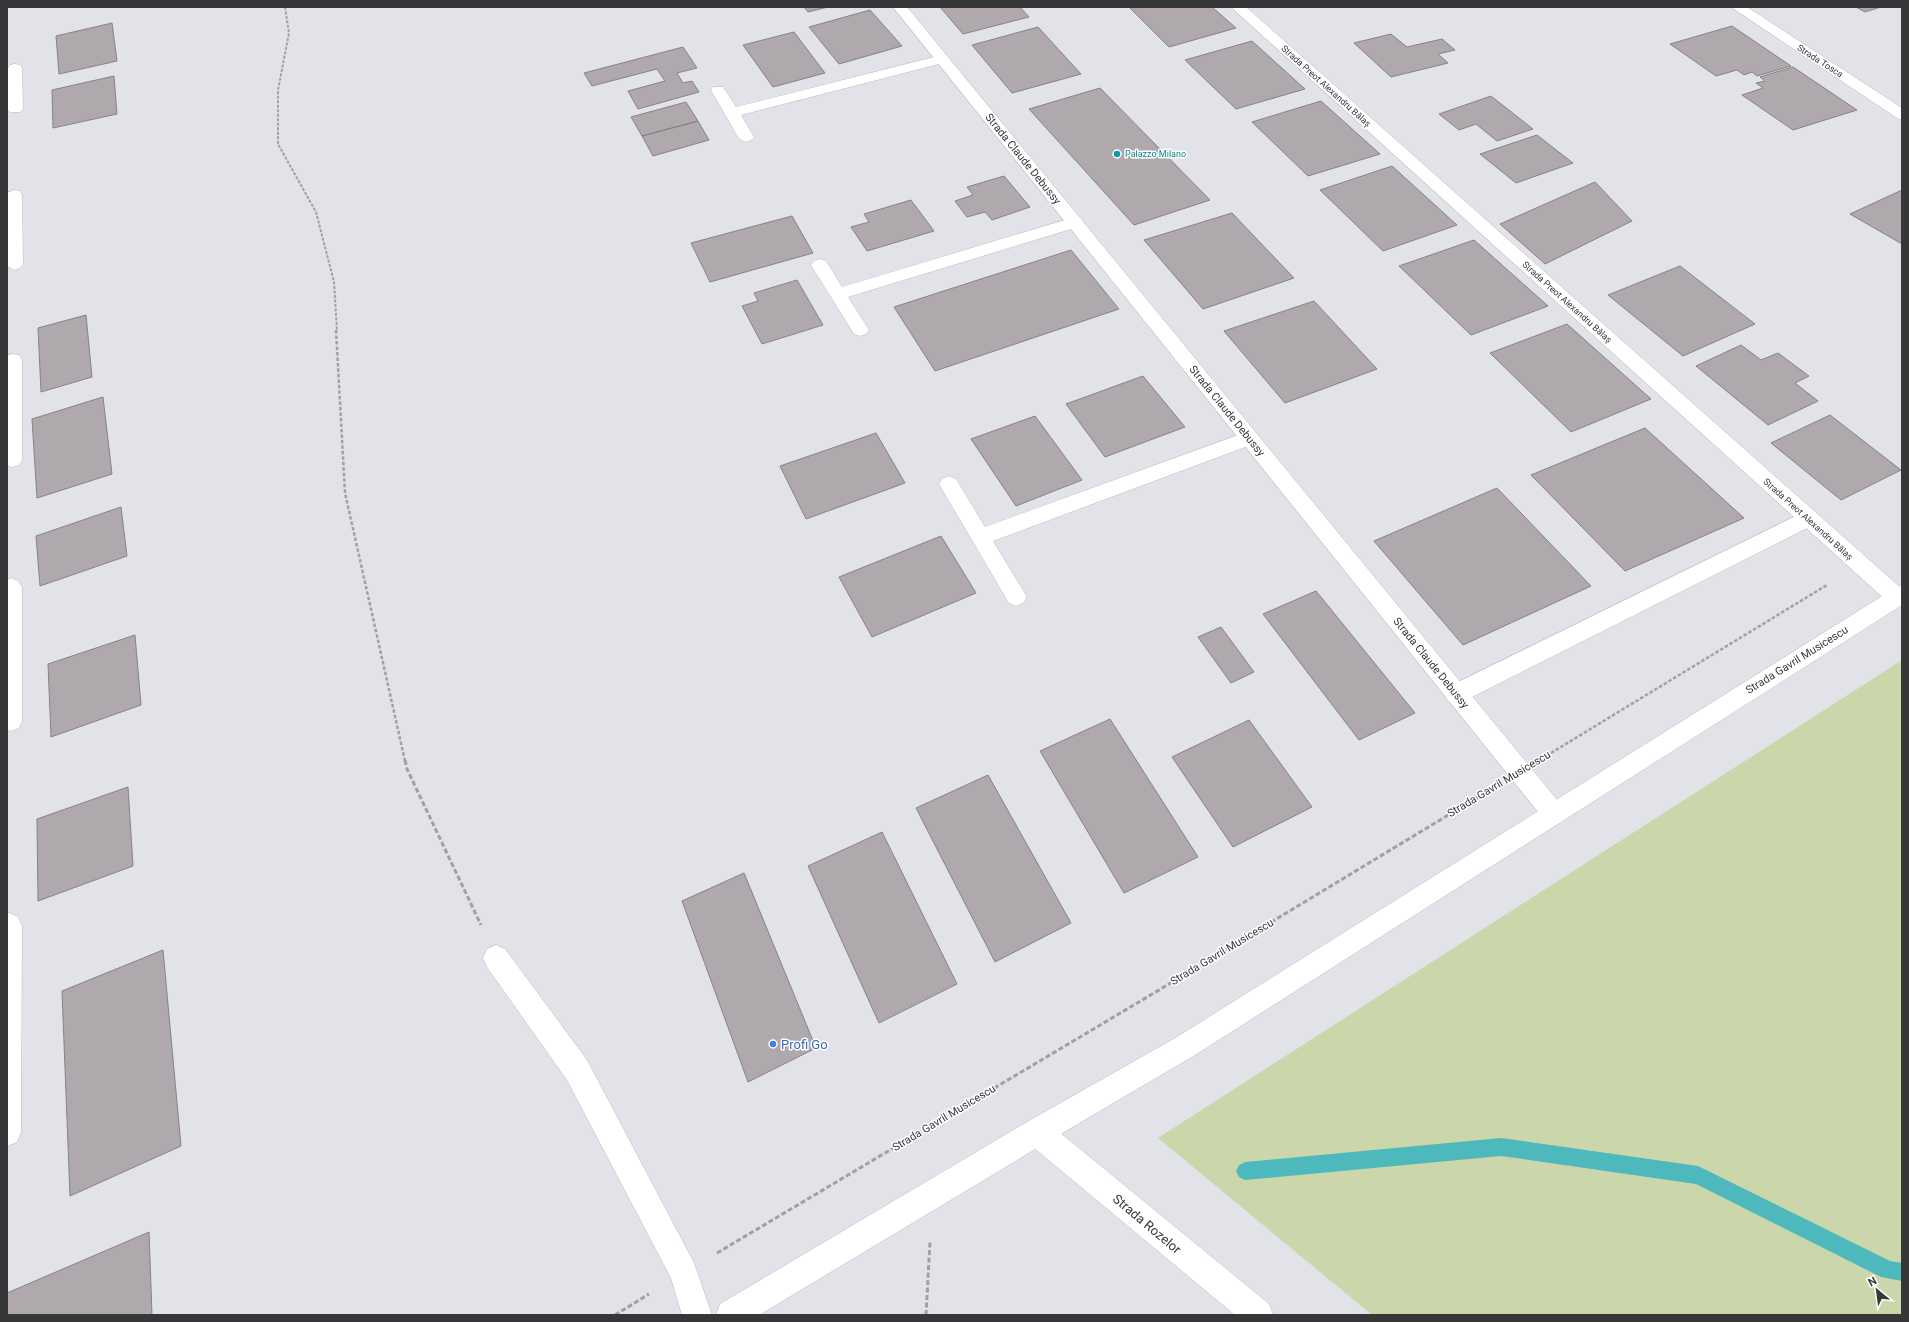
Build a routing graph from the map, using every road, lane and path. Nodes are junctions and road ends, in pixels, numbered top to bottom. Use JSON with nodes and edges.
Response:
{"nodes":[{"id":1,"x":285,"y":7,"type":"edge"},
{"id":2,"x":900,"y":7,"type":"edge"},
{"id":3,"x":1238,"y":7,"type":"edge"},
{"id":4,"x":1738,"y":7,"type":"edge"},
{"id":5,"x":942,"y":59,"type":"junction"},
{"id":6,"x":15,"y":68,"type":"dead end"},
{"id":7,"x":11,"y":88,"type":"edge"},
{"id":8,"x":718,"y":90,"type":"dead end"},
{"id":9,"x":15,"y":109,"type":"dead end"},
{"id":10,"x":1901,"y":112,"type":"edge"},
{"id":11,"x":732,"y":113,"type":"junction"},
{"id":12,"x":746,"y":137,"type":"dead end"},
{"id":13,"x":14,"y":194,"type":"dead end"},
{"id":14,"x":1075,"y":222,"type":"junction"},
{"id":15,"x":10,"y":230,"type":"edge"},
{"id":16,"x":14,"y":264,"type":"dead end"},
{"id":17,"x":820,"y":265,"type":"dead end"},
{"id":18,"x":838,"y":294,"type":"junction"},
{"id":19,"x":860,"y":330,"type":"dead end"},
{"id":20,"x":13,"y":360,"type":"dead end"},
{"id":21,"x":10,"y":411,"type":"edge"},
{"id":22,"x":1249,"y":438,"type":"junction"},
{"id":23,"x":12,"y":460,"type":"dead end"},
{"id":24,"x":949,"y":484,"type":"dead end"},
{"id":25,"x":1808,"y":518,"type":"junction"},
{"id":26,"x":981,"y":537,"type":"junction"},
{"id":27,"x":1827,"y":585,"type":"dead end"},
{"id":28,"x":11,"y":587,"type":"dead end"},
{"id":29,"x":1899,"y":596,"type":"edge"},
{"id":30,"x":1016,"y":597,"type":"dead end"},
{"id":31,"x":9,"y":656,"type":"edge"},
{"id":32,"x":1456,"y":694,"type":"junction"},
{"id":33,"x":11,"y":721,"type":"dead end"},
{"id":34,"x":1520,"y":772,"type":"junction"},
{"id":35,"x":1554,"y":814,"type":"junction"},
{"id":36,"x":9,"y":926,"type":"dead end"},
{"id":37,"x":496,"y":958,"type":"joint"},
{"id":38,"x":8,"y":1016,"type":"edge"},
{"id":39,"x":8,"y":1132,"type":"edge"},
{"id":40,"x":1037,"y":1132,"type":"junction"},
{"id":41,"x":933,"y":1194,"type":"junction"},
{"id":42,"x":684,"y":1273,"type":"junction"},
{"id":43,"x":615,"y":1315,"type":"edge"},
{"id":44,"x":697,"y":1315,"type":"edge"},
{"id":45,"x":730,"y":1315,"type":"edge"},
{"id":46,"x":926,"y":1315,"type":"edge"},
{"id":47,"x":1258,"y":1315,"type":"edge"}],
"edges":[{"from":1,"to":37,"type":"path"},
{"from":2,"to":5,"type":"street","name":"Strada Claude Debussy"},
{"from":3,"to":25,"type":"street","name":"Strada Preot Alexandru Bălaș"},
{"from":4,"to":10,"type":"street","name":"Strada Tosca"},
{"from":5,"to":11,"type":"street"},
{"from":5,"to":14,"type":"street","name":"Strada Claude Debussy"},
{"from":6,"to":7,"type":"street"},
{"from":7,"to":9,"type":"street"},
{"from":8,"to":11,"type":"street"},
{"from":11,"to":12,"type":"street"},
{"from":13,"to":15,"type":"street"},
{"from":14,"to":18,"type":"street"},
{"from":14,"to":22,"type":"street","name":"Strada Claude Debussy"},
{"from":15,"to":16,"type":"street"},
{"from":17,"to":18,"type":"street"},
{"from":18,"to":19,"type":"street"},
{"from":20,"to":21,"type":"street"},
{"from":21,"to":23,"type":"street"},
{"from":22,"to":26,"type":"street"},
{"from":22,"to":32,"type":"street","name":"Strada Claude Debussy"},
{"from":24,"to":26,"type":"street"},
{"from":25,"to":29,"type":"street","name":"Strada Preot Alexandru Bălaș"},
{"from":25,"to":32,"type":"street"},
{"from":26,"to":30,"type":"street"},
{"from":27,"to":34,"type":"path","name":"Strada Gavril Musicescu"},
{"from":28,"to":31,"type":"street"},
{"from":29,"to":35,"type":"street","name":"Strada Gavril Musicescu"},
{"from":31,"to":33,"type":"street"},
{"from":32,"to":34,"type":"street","name":"Strada Claude Debussy"},
{"from":34,"to":35,"type":"street","name":"Strada Claude Debussy"},
{"from":34,"to":42,"type":"path","name":"Strada Gavril Musicescu"},
{"from":35,"to":40,"type":"street","name":"Strada Gavril Musicescu"},
{"from":36,"to":38,"type":"street"},
{"from":37,"to":42,"type":"street"},
{"from":38,"to":39,"type":"street"},
{"from":40,"to":41,"type":"street","name":"Strada Gavril Musicescu"},
{"from":40,"to":47,"type":"street","name":"Strada Rozelor"},
{"from":41,"to":45,"type":"street","name":"Strada Gavril Musicescu"},
{"from":41,"to":46,"type":"path"},
{"from":42,"to":43,"type":"path","name":"Strada Gavril Musicescu"},
{"from":42,"to":44,"type":"street"}]}
